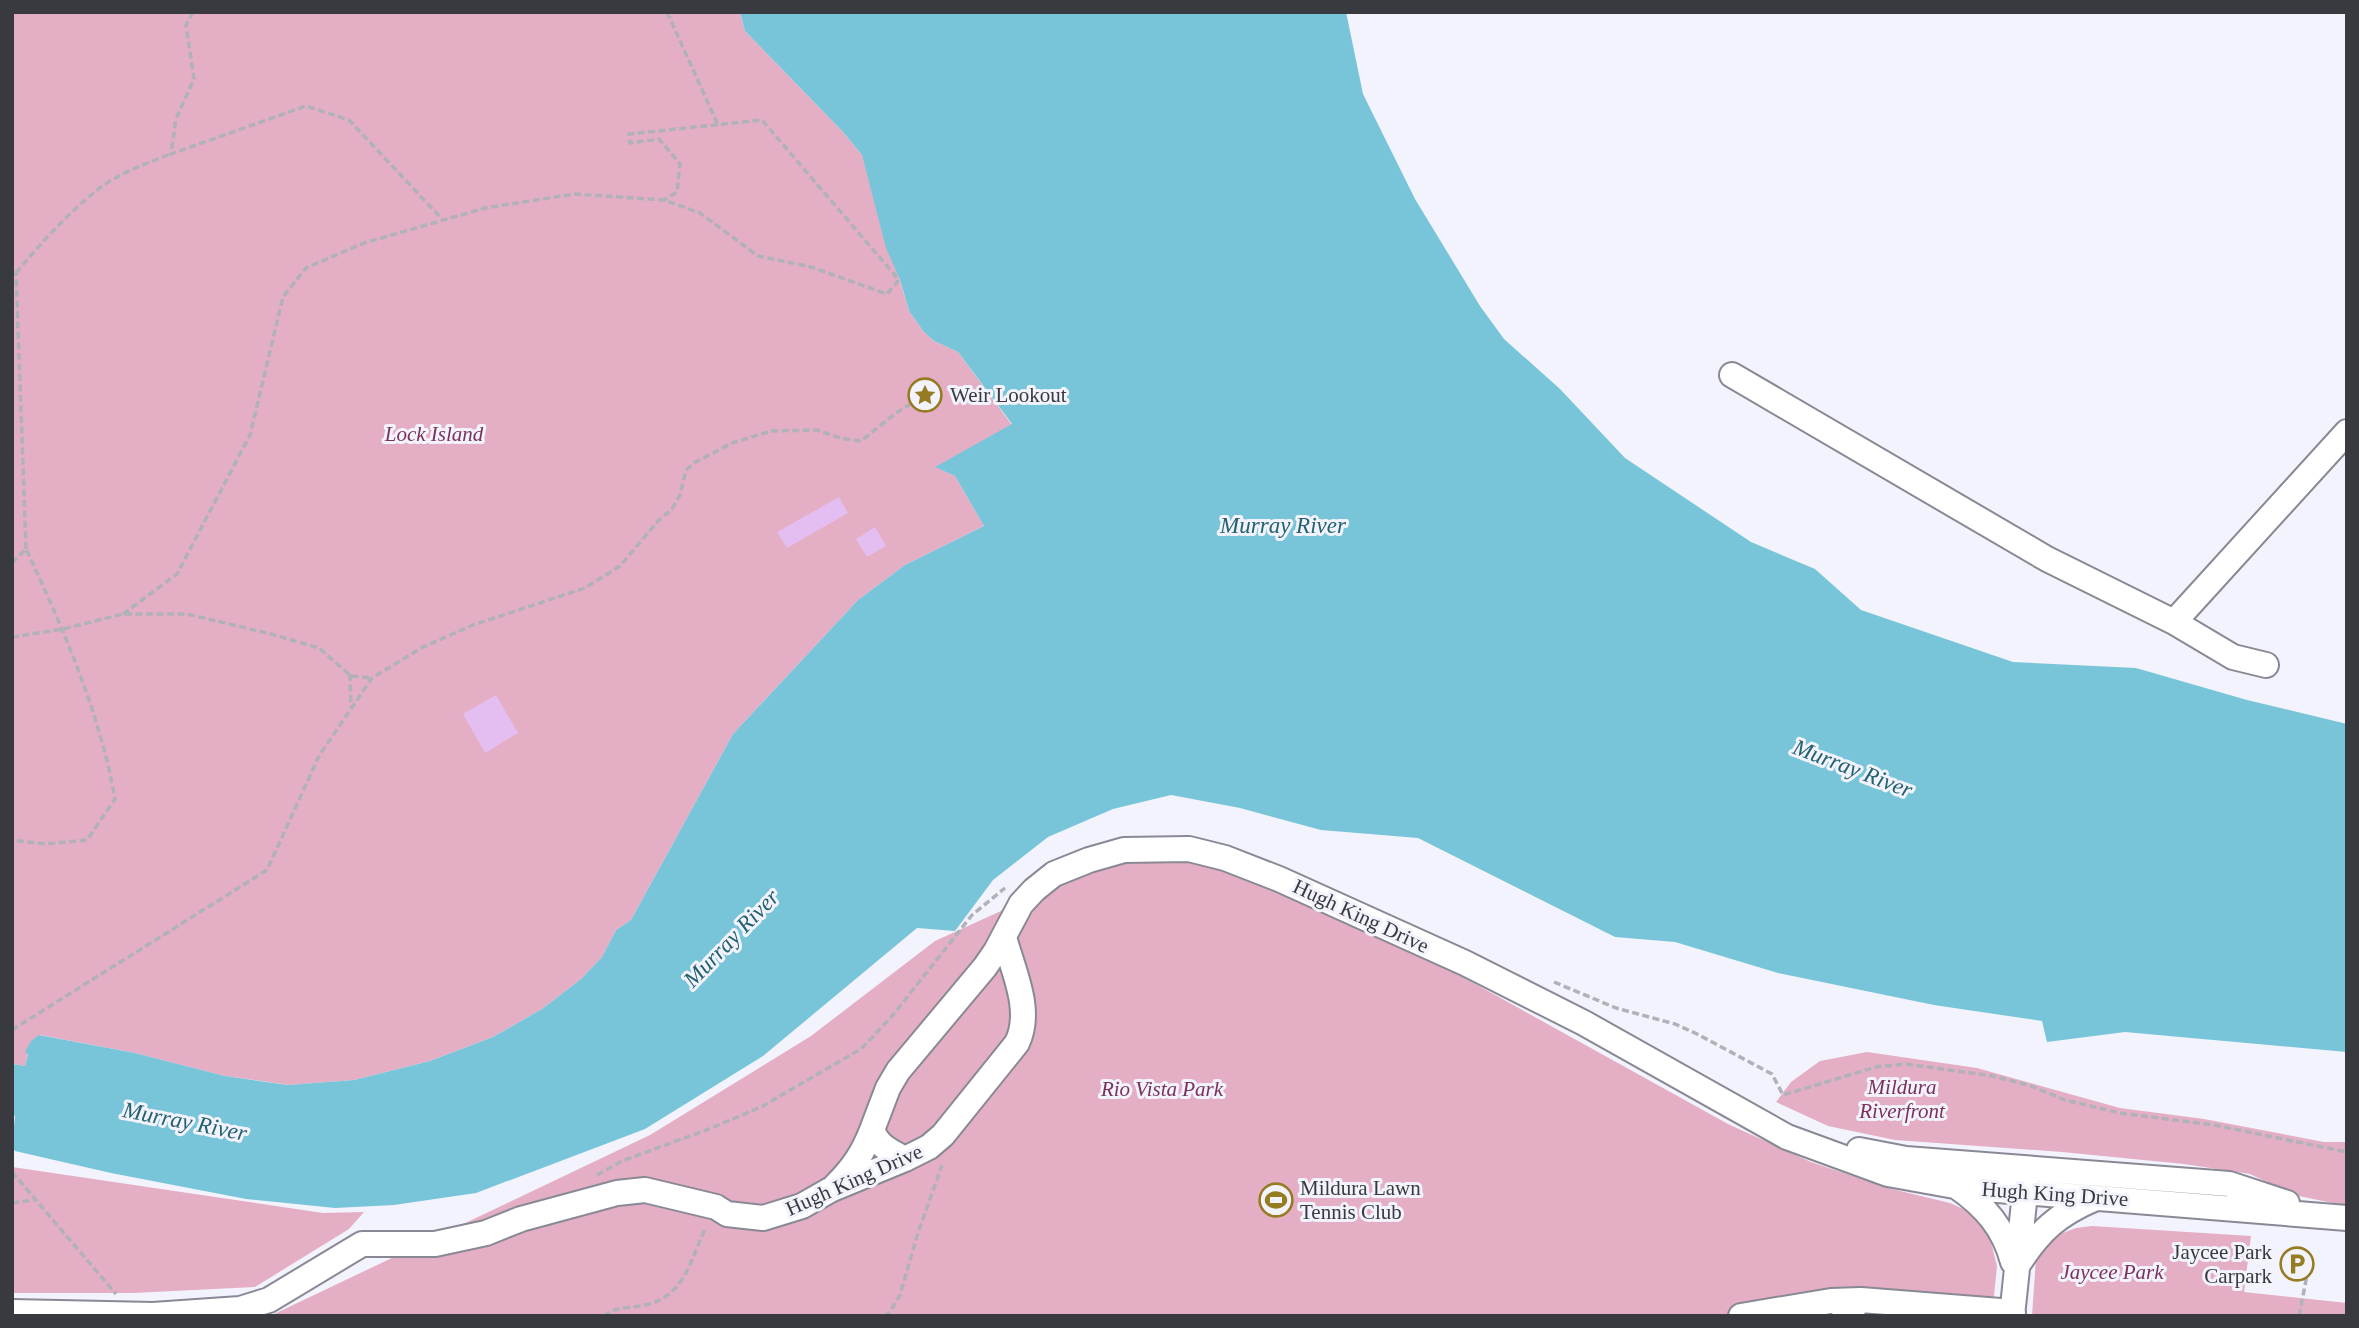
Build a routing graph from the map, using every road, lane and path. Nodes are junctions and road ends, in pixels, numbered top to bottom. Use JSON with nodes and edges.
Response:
{"nodes":[{"id":1,"x":193,"y":12,"type":"edge"},
{"id":2,"x":667,"y":12,"type":"edge"},
{"id":3,"x":718,"y":125,"type":"junction"},
{"id":4,"x":171,"y":155,"type":"junction"},
{"id":5,"x":664,"y":200,"type":"junction"},
{"id":6,"x":442,"y":219,"type":"junction"},
{"id":7,"x":14,"y":273,"type":"edge"},
{"id":8,"x":1732,"y":375,"type":"dead end"},
{"id":9,"x":925,"y":395,"type":"dead end"},
{"id":10,"x":2347,"y":432,"type":"edge"},
{"id":11,"x":26,"y":549,"type":"junction"},
{"id":12,"x":12,"y":563,"type":"edge"},
{"id":13,"x":123,"y":614,"type":"junction"},
{"id":14,"x":2174,"y":622,"type":"junction"},
{"id":15,"x":63,"y":628,"type":"junction"},
{"id":16,"x":12,"y":637,"type":"edge"},
{"id":17,"x":2266,"y":665,"type":"dead end"},
{"id":18,"x":350,"y":674,"type":"junction"},
{"id":19,"x":372,"y":678,"type":"junction"},
{"id":20,"x":351,"y":709,"type":"junction"},
{"id":21,"x":12,"y":840,"type":"edge"},
{"id":22,"x":1004,"y":937,"type":"junction"},
{"id":23,"x":12,"y":1030,"type":"edge"},
{"id":24,"x":1772,"y":1074,"type":"dead end"},
{"id":25,"x":872,"y":1130,"type":"junction"},
{"id":26,"x":943,"y":1135,"type":"junction"},
{"id":27,"x":1787,"y":1137,"type":"junction"},
{"id":28,"x":2347,"y":1152,"type":"edge"},
{"id":29,"x":905,"y":1159,"type":"junction"},
{"id":30,"x":12,"y":1172,"type":"edge"},
{"id":31,"x":2026,"y":1180,"type":"junction"},
{"id":32,"x":1956,"y":1186,"type":"junction"},
{"id":33,"x":830,"y":1190,"type":"junction"},
{"id":34,"x":2098,"y":1197,"type":"junction"},
{"id":35,"x":36,"y":1200,"type":"junction"},
{"id":36,"x":12,"y":1203,"type":"edge"},
{"id":37,"x":716,"y":1206,"type":"junction"},
{"id":38,"x":2338,"y":1217,"type":"edge"},
{"id":39,"x":2309,"y":1265,"type":"dead end"},
{"id":40,"x":2015,"y":1269,"type":"junction"},
{"id":41,"x":121,"y":1301,"type":"dead end"},
{"id":42,"x":1853,"y":1308,"type":"edge"},
{"id":43,"x":12,"y":1312,"type":"edge"},
{"id":44,"x":2012,"y":1314,"type":"edge"},
{"id":45,"x":604,"y":1316,"type":"edge"},
{"id":46,"x":884,"y":1316,"type":"edge"},
{"id":47,"x":1741,"y":1316,"type":"edge"},
{"id":48,"x":2299,"y":1316,"type":"edge"}],
"edges":[{"from":1,"to":4,"type":"path"},
{"from":2,"to":3,"type":"path"},
{"from":3,"to":5,"type":"path"},
{"from":3,"to":5,"type":"path"},
{"from":4,"to":6,"type":"path"},
{"from":4,"to":7,"type":"path"},
{"from":5,"to":6,"type":"path"},
{"from":6,"to":13,"type":"path"},
{"from":7,"to":11,"type":"path"},
{"from":8,"to":14,"type":"street"},
{"from":9,"to":19,"type":"path"},
{"from":10,"to":14,"type":"street"},
{"from":11,"to":12,"type":"path"},
{"from":11,"to":15,"type":"path"},
{"from":13,"to":15,"type":"path"},
{"from":13,"to":18,"type":"path"},
{"from":14,"to":17,"type":"street"},
{"from":15,"to":16,"type":"path"},
{"from":15,"to":21,"type":"path"},
{"from":18,"to":19,"type":"path"},
{"from":18,"to":20,"type":"path"},
{"from":19,"to":20,"type":"path"},
{"from":20,"to":23,"type":"path"},
{"from":22,"to":25,"type":"street"},
{"from":22,"to":26,"type":"street","name":"Hugh King Drive"},
{"from":22,"to":27,"type":"street","name":"Hugh King Drive"},
{"from":24,"to":28,"type":"path"},
{"from":25,"to":29,"type":"street"},
{"from":25,"to":33,"type":"street"},
{"from":26,"to":29,"type":"street","name":"Hugh King Drive"},
{"from":26,"to":46,"type":"path"},
{"from":27,"to":31,"type":"street","name":"Hugh King Drive"},
{"from":27,"to":32,"type":"street","name":"Hugh King Drive"},
{"from":29,"to":33,"type":"street","name":"Hugh King Drive"},
{"from":30,"to":35,"type":"path"},
{"from":31,"to":32,"type":"street","name":"Hugh King Drive"},
{"from":31,"to":34,"type":"street","name":"Hugh King Drive"},
{"from":31,"to":38,"type":"street","name":"Hugh King Drive"},
{"from":31,"to":40,"type":"street"},
{"from":32,"to":40,"type":"street"},
{"from":33,"to":37,"type":"street","name":"Hugh King Drive"},
{"from":34,"to":38,"type":"street","name":"Hugh King Drive"},
{"from":34,"to":40,"type":"street"},
{"from":35,"to":36,"type":"path"},
{"from":35,"to":41,"type":"path"},
{"from":37,"to":43,"type":"street","name":"Hugh King Drive"},
{"from":37,"to":45,"type":"path"},
{"from":39,"to":48,"type":"path"},
{"from":40,"to":44,"type":"street"},
{"from":42,"to":44,"type":"street"},
{"from":42,"to":47,"type":"street"}]}
